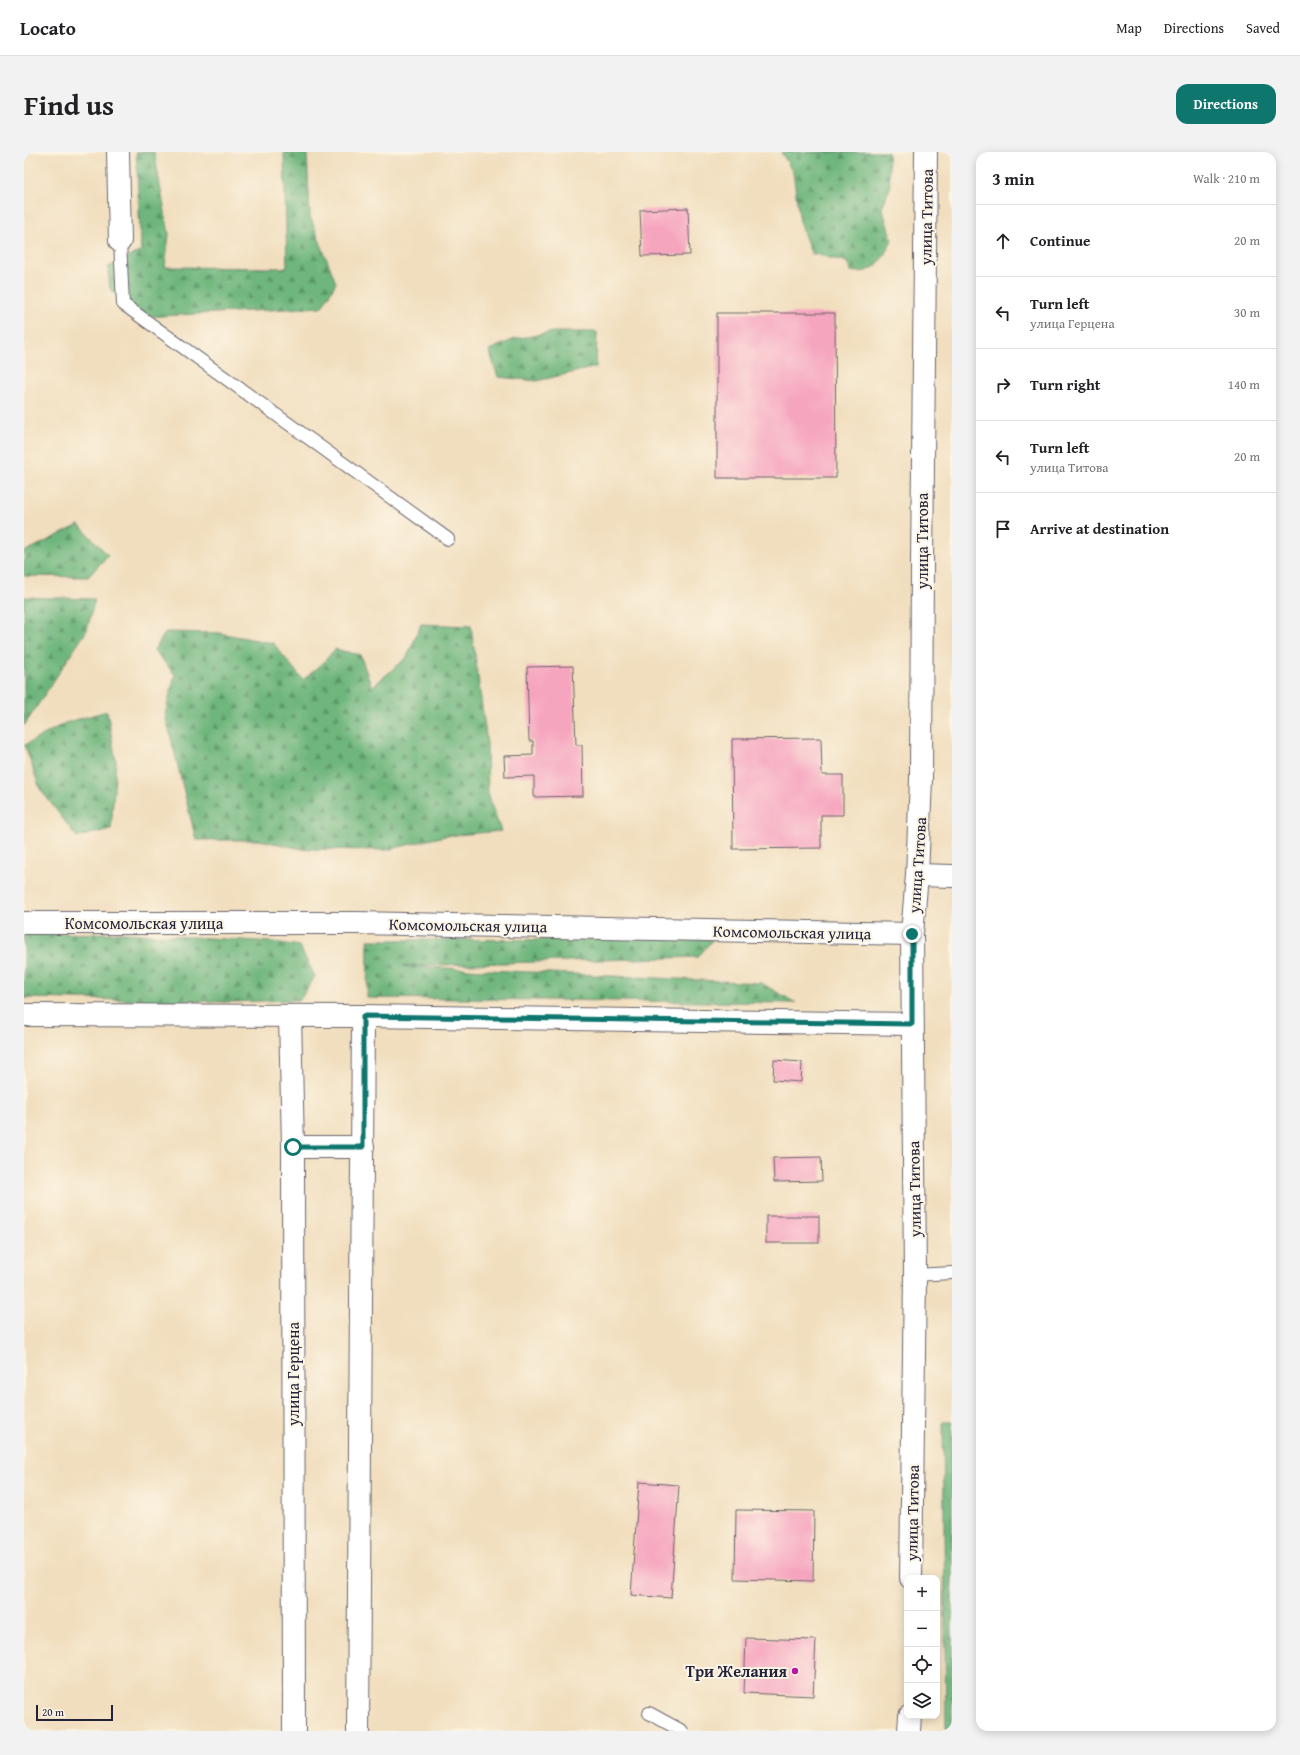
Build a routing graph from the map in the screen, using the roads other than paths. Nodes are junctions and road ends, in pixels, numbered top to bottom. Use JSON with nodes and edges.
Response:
{"nodes":[{"id":1,"x":118,"y":152,"type":"edge"},
{"id":2,"x":926,"y":152,"type":"edge"},
{"id":3,"x":120,"y":241,"type":"joint"},
{"id":4,"x":448,"y":539,"type":"dead end"},
{"id":5,"x":917,"y":875,"type":"junction"},
{"id":6,"x":952,"y":876,"type":"edge"},
{"id":7,"x":24,"y":923,"type":"edge"},
{"id":8,"x":912,"y":934,"type":"junction"},
{"id":9,"x":24,"y":1015,"type":"edge"},
{"id":10,"x":290,"y":1016,"type":"junction"},
{"id":11,"x":363,"y":1016,"type":"junction"},
{"id":12,"x":912,"y":1024,"type":"junction"},
{"id":13,"x":293,"y":1147,"type":"junction"},
{"id":14,"x":363,"y":1147,"type":"junction"},
{"id":15,"x":952,"y":1273,"type":"edge"},
{"id":16,"x":915,"y":1274,"type":"junction"},
{"id":17,"x":911,"y":1575,"type":"edge"},
{"id":18,"x":649,"y":1713,"type":"dead end"},
{"id":19,"x":910,"y":1719,"type":"edge"},
{"id":20,"x":294,"y":1731,"type":"edge"},
{"id":21,"x":358,"y":1731,"type":"edge"},
{"id":22,"x":682,"y":1731,"type":"edge"},
{"id":23,"x":909,"y":1731,"type":"edge"}],
"edges":[{"from":1,"to":3,"type":"street"},
{"from":2,"to":5,"type":"street","name":"улица Титова"},
{"from":3,"to":4,"type":"lane"},
{"from":5,"to":6,"type":"street"},
{"from":5,"to":8,"type":"street","name":"улица Титова"},
{"from":7,"to":8,"type":"street","name":"Комсомольская улица"},
{"from":8,"to":12,"type":"street","name":"улица Титова"},
{"from":9,"to":10,"type":"street"},
{"from":10,"to":11,"type":"street"},
{"from":10,"to":13,"type":"street","name":"улица Герцена"},
{"from":11,"to":12,"type":"street"},
{"from":11,"to":14,"type":"street"},
{"from":12,"to":16,"type":"street","name":"улица Титова"},
{"from":13,"to":14,"type":"street"},
{"from":13,"to":20,"type":"street","name":"улица Герцена"},
{"from":14,"to":21,"type":"street"},
{"from":15,"to":16,"type":"lane"},
{"from":16,"to":17,"type":"street","name":"улица Титова"},
{"from":18,"to":22,"type":"lane"},
{"from":19,"to":23,"type":"street"}]}
